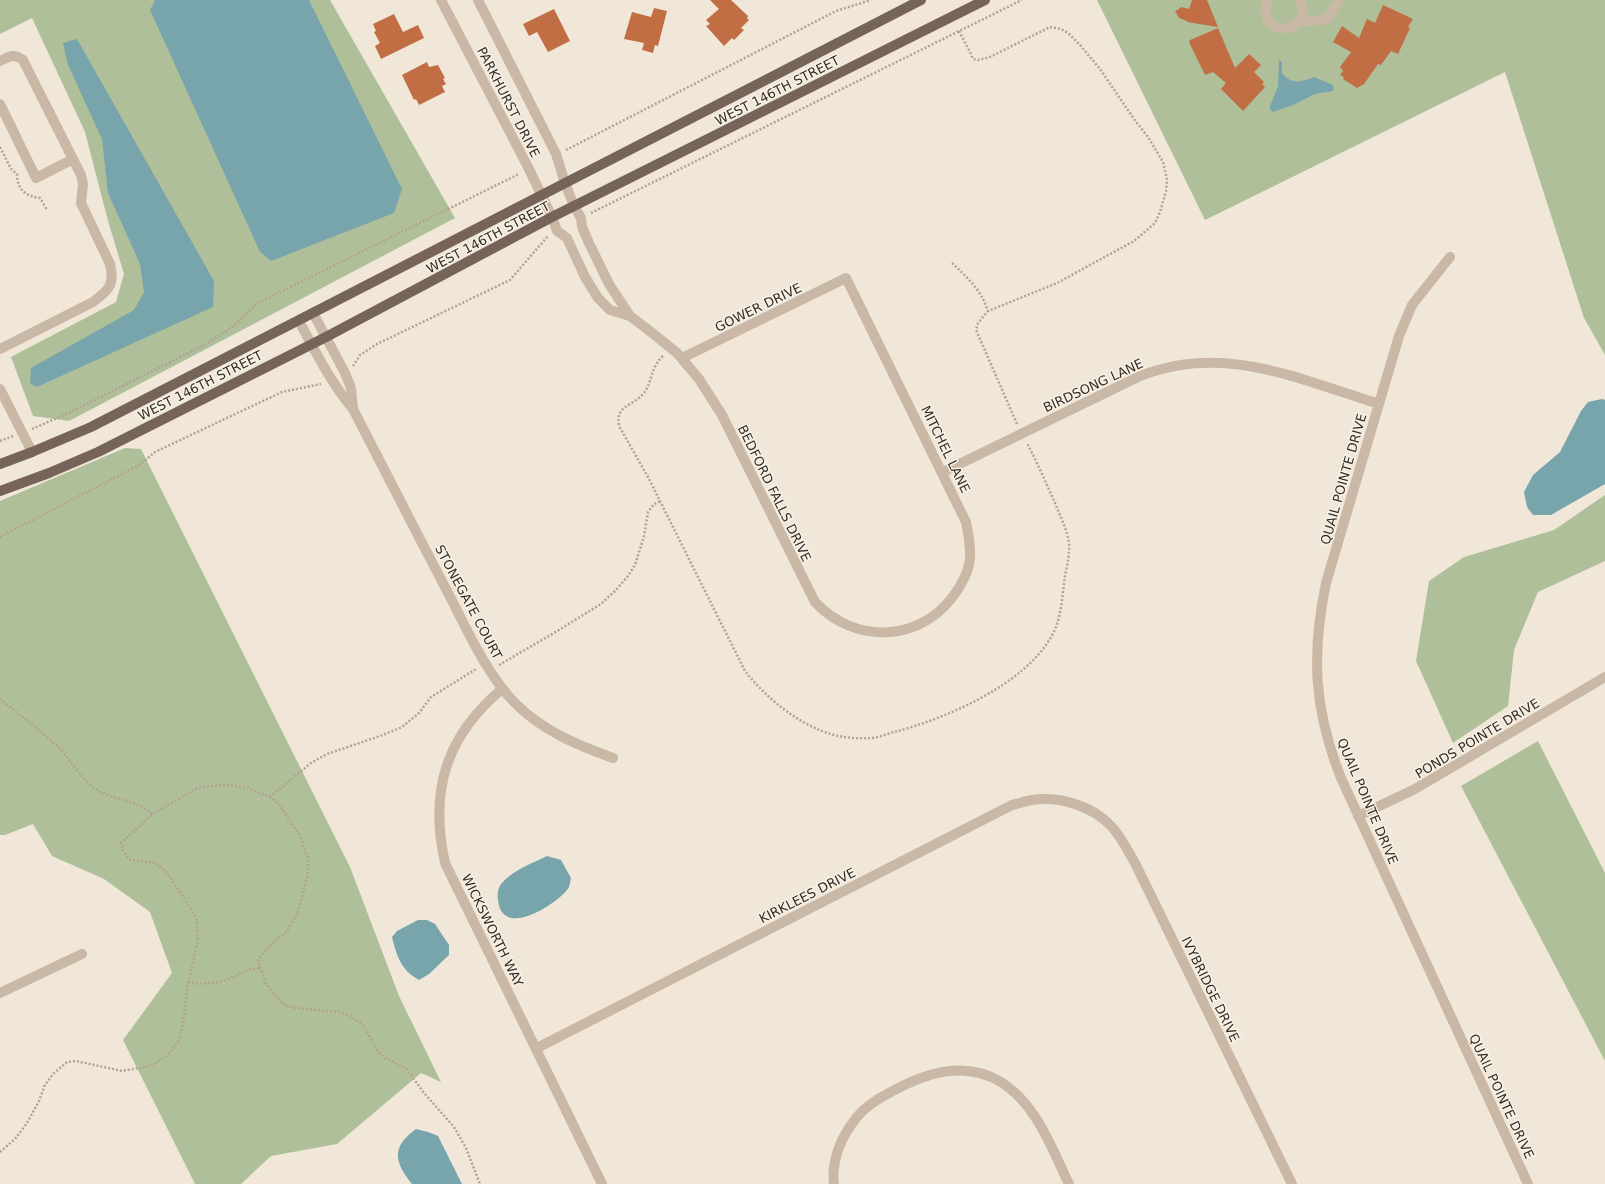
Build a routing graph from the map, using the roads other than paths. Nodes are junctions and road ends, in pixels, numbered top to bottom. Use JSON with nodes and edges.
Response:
{"nodes":[{"id":1,"x":441,"y":0,"type":"edge"},
{"id":2,"x":478,"y":0,"type":"edge"},
{"id":3,"x":921,"y":0,"type":"edge"},
{"id":4,"x":985,"y":0,"type":"edge"},
{"id":5,"x":1268,"y":0,"type":"edge"},
{"id":6,"x":1300,"y":0,"type":"edge"},
{"id":7,"x":1338,"y":0,"type":"edge"},
{"id":8,"x":1300,"y":20,"type":"junction"},
{"id":9,"x":0,"y":61,"type":"edge"},
{"id":10,"x":0,"y":104,"type":"edge"},
{"id":11,"x":73,"y":160,"type":"junction"},
{"id":12,"x":565,"y":183,"type":"junction"},
{"id":13,"x":541,"y":194,"type":"junction"},
{"id":14,"x":574,"y":206,"type":"junction"},
{"id":15,"x":552,"y":217,"type":"junction"},
{"id":16,"x":1450,"y":257,"type":"dead end"},
{"id":17,"x":846,"y":278,"type":"joint"},
{"id":18,"x":313,"y":313,"type":"junction"},
{"id":19,"x":630,"y":316,"type":"junction"},
{"id":20,"x":299,"y":321,"type":"junction"},
{"id":21,"x":326,"y":336,"type":"junction"},
{"id":22,"x":311,"y":343,"type":"junction"},
{"id":23,"x":0,"y":349,"type":"edge"},
{"id":24,"x":682,"y":358,"type":"junction"},
{"id":25,"x":0,"y":389,"type":"edge"},
{"id":26,"x":1379,"y":404,"type":"junction"},
{"id":27,"x":353,"y":409,"type":"junction"},
{"id":28,"x":32,"y":452,"type":"junction"},
{"id":29,"x":0,"y":464,"type":"edge"},
{"id":30,"x":943,"y":472,"type":"junction"},
{"id":31,"x":0,"y":491,"type":"edge"},
{"id":32,"x":919,"y":625,"type":"joint"},
{"id":33,"x":1605,"y":677,"type":"edge"},
{"id":34,"x":502,"y":689,"type":"junction"},
{"id":35,"x":613,"y":758,"type":"dead end"},
{"id":36,"x":1095,"y":814,"type":"joint"},
{"id":37,"x":1358,"y":816,"type":"junction"},
{"id":38,"x":82,"y":954,"type":"dead end"},
{"id":39,"x":0,"y":993,"type":"edge"},
{"id":40,"x":537,"y":1048,"type":"junction"},
{"id":41,"x":602,"y":1184,"type":"edge"},
{"id":42,"x":834,"y":1184,"type":"edge"},
{"id":43,"x":1069,"y":1184,"type":"edge"},
{"id":44,"x":1292,"y":1184,"type":"edge"},
{"id":45,"x":1528,"y":1184,"type":"edge"}],
"edges":[{"from":1,"to":13,"type":"street","name":"PARKHURST DRIVE"},
{"from":2,"to":12,"type":"street","name":"PARKHURST DRIVE"},
{"from":3,"to":12,"type":"main road","name":"WEST 146TH STREET"},
{"from":4,"to":14,"type":"main road","name":"WEST 146TH STREET"},
{"from":5,"to":8,"type":"street"},
{"from":6,"to":8,"type":"street"},
{"from":7,"to":8,"type":"street"},
{"from":9,"to":11,"type":"street"},
{"from":10,"to":11,"type":"street"},
{"from":11,"to":23,"type":"street"},
{"from":12,"to":13,"type":"main road","name":"WEST 146TH STREET"},
{"from":12,"to":14,"type":"street","name":"PARKHURST DRIVE"},
{"from":13,"to":15,"type":"street","name":"PARKHURST DRIVE"},
{"from":13,"to":18,"type":"main road","name":"WEST 146TH STREET"},
{"from":14,"to":15,"type":"main road","name":"WEST 146TH STREET"},
{"from":14,"to":19,"type":"street","name":"BEDFORD FALLS DRIVE"},
{"from":15,"to":19,"type":"street","name":"BEDFORD FALLS DRIVE"},
{"from":15,"to":21,"type":"main road","name":"WEST 146TH STREET"},
{"from":16,"to":26,"type":"street","name":"QUAIL POINTE DRIVE"},
{"from":17,"to":24,"type":"street","name":"GOWER DRIVE"},
{"from":17,"to":30,"type":"street","name":"MITCHEL LANE"},
{"from":18,"to":20,"type":"main road","name":"WEST 146TH STREET"},
{"from":18,"to":21,"type":"street","name":"STONEGATE COURT"},
{"from":19,"to":24,"type":"street","name":"BEDFORD FALLS DRIVE"},
{"from":20,"to":22,"type":"street","name":"STONEGATE COURT"},
{"from":20,"to":28,"type":"main road","name":"WEST 146TH STREET"},
{"from":21,"to":22,"type":"main road","name":"WEST 146TH STREET"},
{"from":21,"to":27,"type":"street","name":"STONEGATE COURT"},
{"from":22,"to":27,"type":"street","name":"STONEGATE COURT"},
{"from":22,"to":31,"type":"main road","name":"WEST 146TH STREET"},
{"from":24,"to":32,"type":"street","name":"BEDFORD FALLS DRIVE"},
{"from":25,"to":28,"type":"street"},
{"from":26,"to":30,"type":"street","name":"BIRDSONG LANE"},
{"from":26,"to":37,"type":"street","name":"QUAIL POINTE DRIVE"},
{"from":27,"to":34,"type":"street","name":"STONEGATE COURT"},
{"from":28,"to":29,"type":"main road","name":"WEST 146TH STREET"},
{"from":30,"to":32,"type":"street","name":"MITCHEL LANE"},
{"from":33,"to":37,"type":"street","name":"PONDS POINTE DRIVE"},
{"from":34,"to":35,"type":"street","name":"STONEGATE COURT"},
{"from":34,"to":40,"type":"street","name":"WICKSWORTH WAY"},
{"from":36,"to":40,"type":"street","name":"KIRKLEES DRIVE"},
{"from":36,"to":44,"type":"street","name":"IVYBRIDGE DRIVE"},
{"from":37,"to":45,"type":"street","name":"QUAIL POINTE DRIVE"},
{"from":38,"to":39,"type":"street"},
{"from":40,"to":41,"type":"street","name":"WICKSWORTH WAY"},
{"from":42,"to":43,"type":"street"}]}
